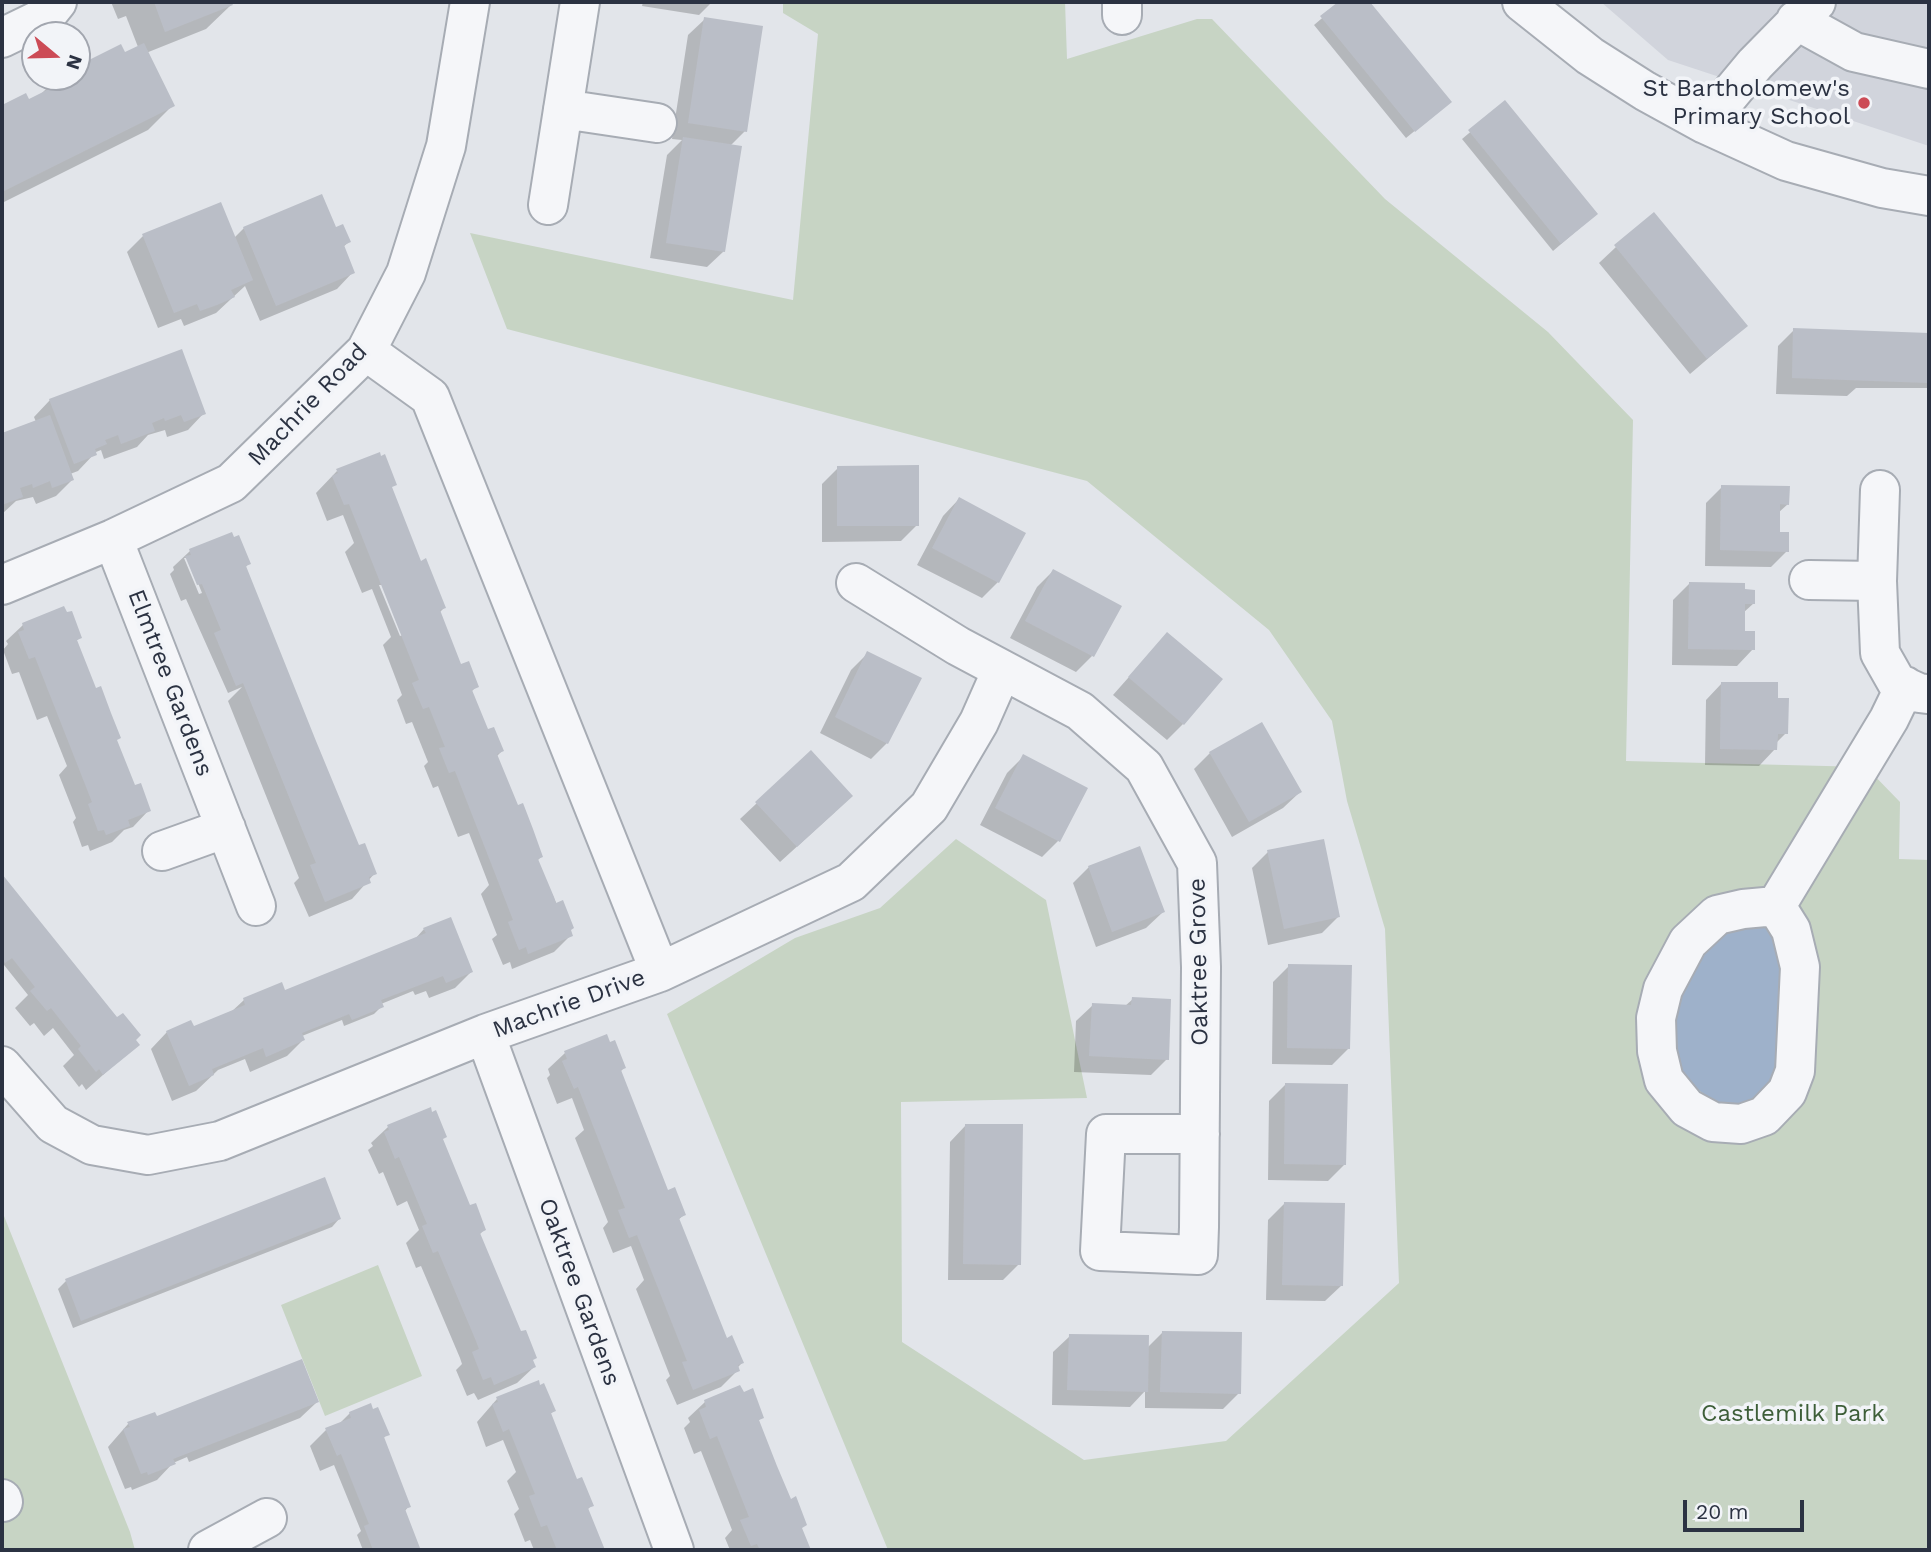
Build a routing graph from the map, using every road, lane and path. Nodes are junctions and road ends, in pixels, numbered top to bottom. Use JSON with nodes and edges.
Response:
{"nodes":[{"id":1,"x":57,"y":2,"type":"edge"},
{"id":2,"x":470,"y":2,"type":"edge"},
{"id":3,"x":580,"y":2,"type":"edge"},
{"id":4,"x":1522,"y":2,"type":"edge"},
{"id":5,"x":1806,"y":11,"type":"edge"},
{"id":6,"x":2,"y":38,"type":"edge"},
{"id":7,"x":1929,"y":69,"type":"edge"},
{"id":8,"x":563,"y":109,"type":"junction"},
{"id":9,"x":657,"y":123,"type":"dead end"},
{"id":10,"x":1705,"y":124,"type":"junction"},
{"id":11,"x":1929,"y":196,"type":"edge"},
{"id":12,"x":548,"y":205,"type":"dead end"},
{"id":13,"x":366,"y":351,"type":"junction"},
{"id":14,"x":1880,"y":490,"type":"dead end"},
{"id":15,"x":113,"y":539,"type":"junction"},
{"id":16,"x":1809,"y":580,"type":"dead end"},
{"id":17,"x":1877,"y":581,"type":"junction"},
{"id":18,"x":856,"y":583,"type":"dead end"},
{"id":19,"x":2,"y":585,"type":"edge"},
{"id":20,"x":1002,"y":670,"type":"junction"},
{"id":21,"x":1917,"y":690,"type":"edge"},
{"id":22,"x":226,"y":828,"type":"junction"},
{"id":23,"x":162,"y":850,"type":"dead end"},
{"id":24,"x":256,"y":906,"type":"dead end"},
{"id":25,"x":1776,"y":906,"type":"junction"},
{"id":26,"x":660,"y":972,"type":"junction"},
{"id":27,"x":485,"y":1034,"type":"junction"},
{"id":28,"x":2,"y":1066,"type":"edge"},
{"id":29,"x":1200,"y":1134,"type":"dead end"},
{"id":30,"x":267,"y":1518,"type":"dead end"},
{"id":31,"x":208,"y":1550,"type":"edge"},
{"id":32,"x":674,"y":1550,"type":"edge"}],
"edges":[{"from":1,"to":6,"type":"street"},
{"from":2,"to":13,"type":"street","name":"Machrie Road"},
{"from":3,"to":8,"type":"street"},
{"from":4,"to":10,"type":"street"},
{"from":5,"to":7,"type":"street"},
{"from":5,"to":10,"type":"street"},
{"from":8,"to":9,"type":"street"},
{"from":8,"to":12,"type":"street"},
{"from":10,"to":11,"type":"street"},
{"from":13,"to":15,"type":"street","name":"Machrie Road"},
{"from":13,"to":26,"type":"street","name":"Machrie Drive"},
{"from":14,"to":17,"type":"street"},
{"from":15,"to":19,"type":"street","name":"Machrie Road"},
{"from":15,"to":22,"type":"street","name":"Elmtree Gardens"},
{"from":16,"to":17,"type":"street"},
{"from":17,"to":21,"type":"street"},
{"from":18,"to":20,"type":"street","name":"Oaktree Grove"},
{"from":20,"to":26,"type":"street"},
{"from":20,"to":29,"type":"street","name":"Oaktree Grove"},
{"from":21,"to":25,"type":"street"},
{"from":22,"to":23,"type":"street"},
{"from":22,"to":24,"type":"street","name":"Elmtree Gardens"},
{"from":25,"to":25,"type":"street"},
{"from":26,"to":27,"type":"street","name":"Machrie Drive"},
{"from":27,"to":28,"type":"street","name":"Machrie Drive"},
{"from":27,"to":32,"type":"street","name":"Oaktree Gardens"},
{"from":30,"to":31,"type":"street"}]}
